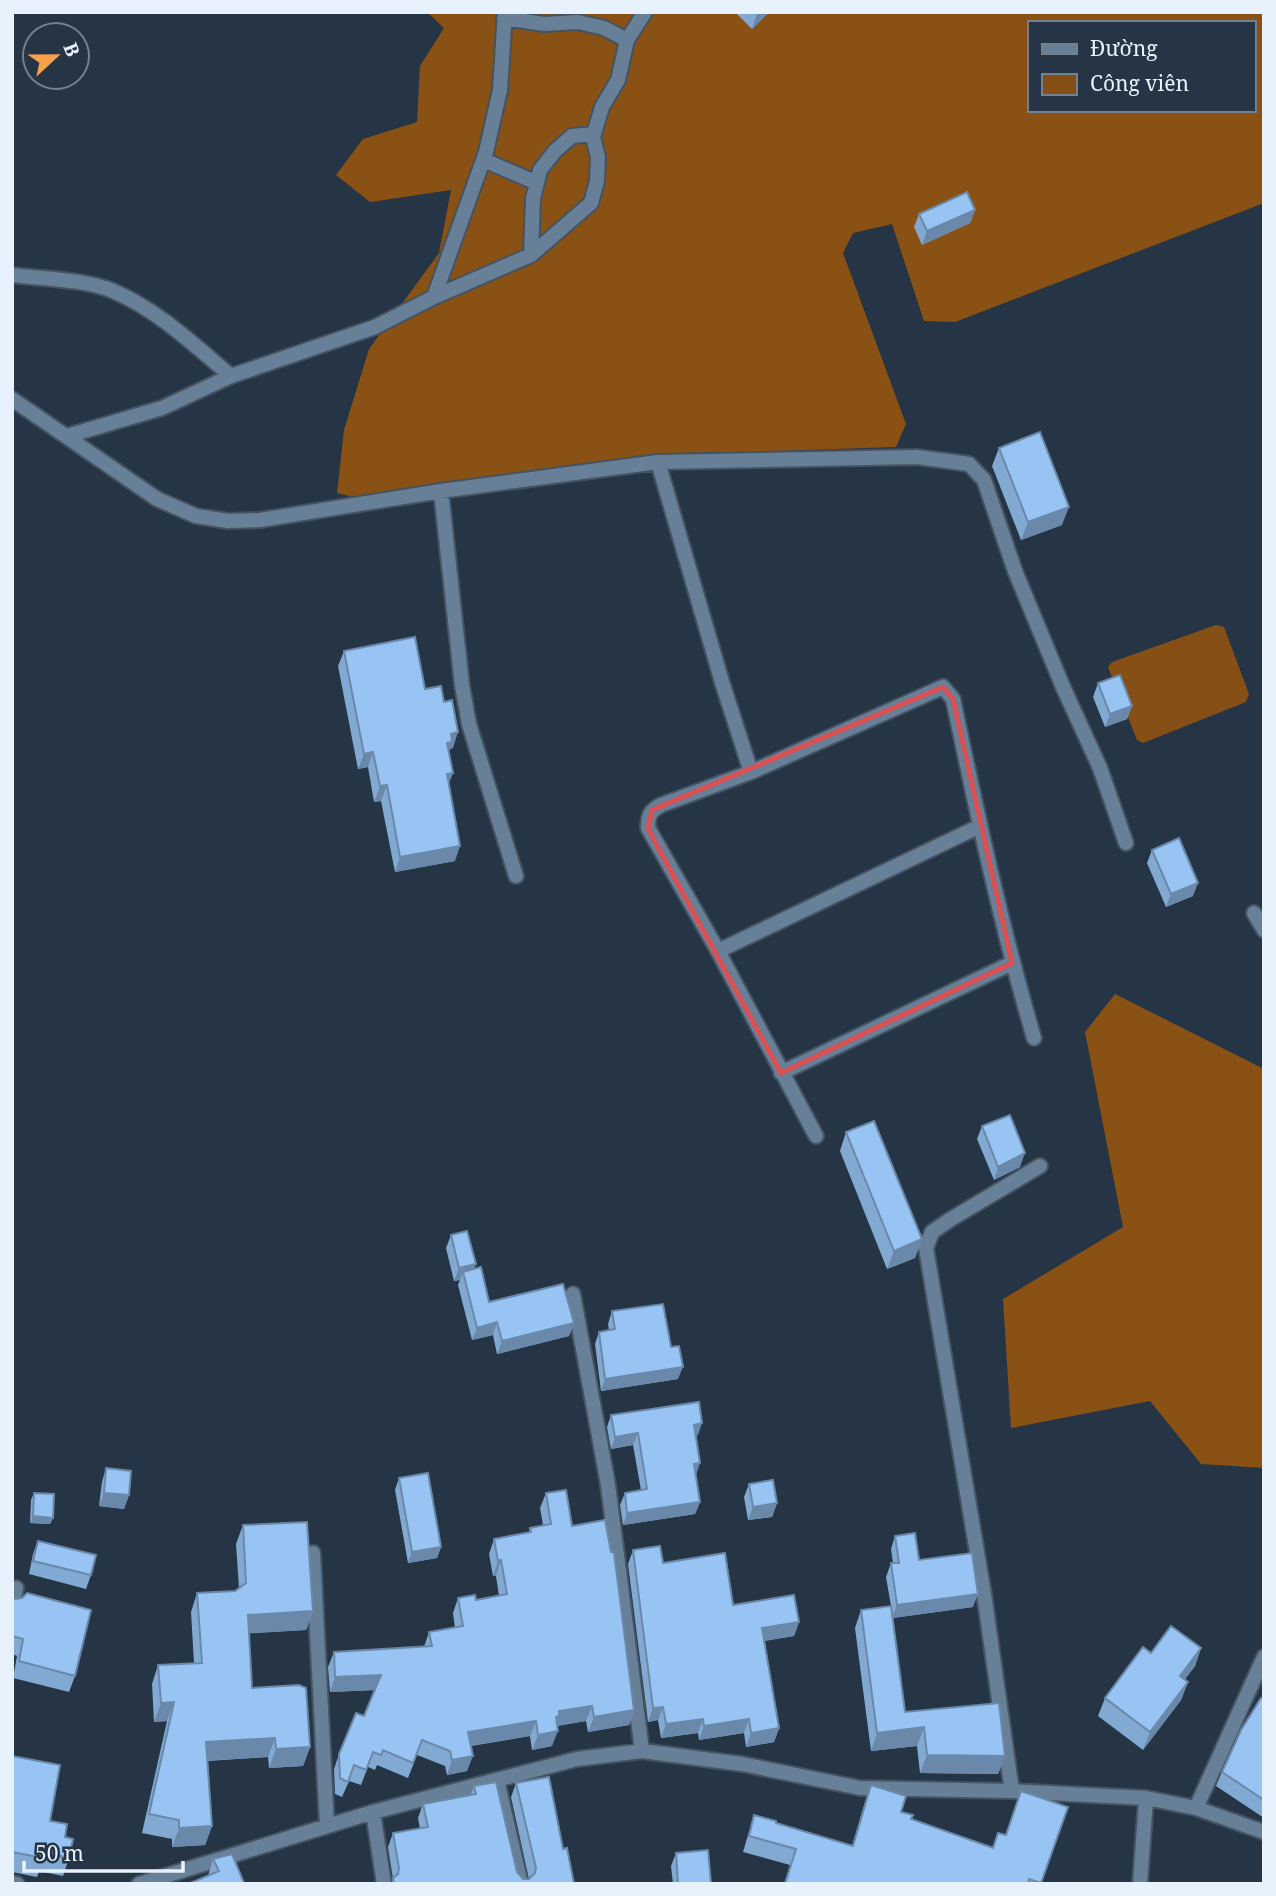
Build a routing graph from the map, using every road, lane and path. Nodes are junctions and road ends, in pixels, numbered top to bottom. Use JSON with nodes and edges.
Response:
{"nodes":[{"id":1,"x":581,"y":12,"type":"edge"},
{"id":2,"x":645,"y":12,"type":"edge"},
{"id":3,"x":505,"y":15,"type":"edge"},
{"id":4,"x":604,"y":28,"type":"junction"},
{"id":5,"x":626,"y":40,"type":"junction"},
{"id":6,"x":594,"y":134,"type":"junction"},
{"id":7,"x":484,"y":160,"type":"junction"},
{"id":8,"x":537,"y":183,"type":"junction"},
{"id":9,"x":531,"y":255,"type":"junction"},
{"id":10,"x":12,"y":275,"type":"edge"},
{"id":11,"x":434,"y":297,"type":"junction"},
{"id":12,"x":231,"y":376,"type":"junction"},
{"id":13,"x":12,"y":399,"type":"edge"},
{"id":14,"x":67,"y":436,"type":"junction"},
{"id":15,"x":658,"y":462,"type":"junction"},
{"id":16,"x":441,"y":491,"type":"junction"},
{"id":17,"x":751,"y":772,"type":"junction"},
{"id":18,"x":980,"y":826,"type":"junction"},
{"id":19,"x":1126,"y":843,"type":"dead end"},
{"id":20,"x":516,"y":876,"type":"dead end"},
{"id":21,"x":1254,"y":913,"type":"dead end"},
{"id":22,"x":1264,"y":930,"type":"edge"},
{"id":23,"x":718,"y":951,"type":"junction"},
{"id":24,"x":1012,"y":963,"type":"junction"},
{"id":25,"x":1034,"y":1038,"type":"dead end"},
{"id":26,"x":781,"y":1073,"type":"junction"},
{"id":27,"x":816,"y":1136,"type":"dead end"},
{"id":28,"x":1040,"y":1166,"type":"dead end"},
{"id":29,"x":573,"y":1294,"type":"dead end"},
{"id":30,"x":313,"y":1553,"type":"dead end"},
{"id":31,"x":16,"y":1588,"type":"dead end"},
{"id":32,"x":12,"y":1606,"type":"edge"},
{"id":33,"x":1264,"y":1657,"type":"edge"},
{"id":34,"x":642,"y":1751,"type":"junction"},
{"id":35,"x":496,"y":1780,"type":"junction"},
{"id":36,"x":1012,"y":1791,"type":"junction"},
{"id":37,"x":1146,"y":1798,"type":"junction"},
{"id":38,"x":1196,"y":1808,"type":"junction"},
{"id":39,"x":373,"y":1812,"type":"junction"},
{"id":40,"x":327,"y":1826,"type":"junction"},
{"id":41,"x":1264,"y":1832,"type":"edge"},
{"id":42,"x":139,"y":1884,"type":"edge"},
{"id":43,"x":384,"y":1884,"type":"edge"},
{"id":44,"x":521,"y":1884,"type":"edge"},
{"id":45,"x":1140,"y":1884,"type":"edge"}],
"edges":[{"from":1,"to":4,"type":"street"},
{"from":2,"to":5,"type":"street"},
{"from":3,"to":4,"type":"street"},
{"from":3,"to":7,"type":"street"},
{"from":4,"to":5,"type":"street"},
{"from":5,"to":6,"type":"street"},
{"from":6,"to":8,"type":"street"},
{"from":6,"to":9,"type":"street"},
{"from":7,"to":8,"type":"street"},
{"from":7,"to":11,"type":"street"},
{"from":8,"to":9,"type":"street"},
{"from":9,"to":11,"type":"street"},
{"from":10,"to":12,"type":"street"},
{"from":11,"to":12,"type":"street"},
{"from":12,"to":14,"type":"street"},
{"from":13,"to":14,"type":"street"},
{"from":14,"to":16,"type":"street"},
{"from":15,"to":16,"type":"street"},
{"from":15,"to":17,"type":"street"},
{"from":15,"to":19,"type":"street"},
{"from":16,"to":20,"type":"street"},
{"from":17,"to":18,"type":"street"},
{"from":17,"to":23,"type":"street"},
{"from":18,"to":23,"type":"street"},
{"from":18,"to":24,"type":"street"},
{"from":21,"to":22,"type":"street"},
{"from":23,"to":26,"type":"street"},
{"from":24,"to":25,"type":"street"},
{"from":24,"to":26,"type":"street"},
{"from":26,"to":27,"type":"street"},
{"from":28,"to":36,"type":"street"},
{"from":29,"to":34,"type":"street"},
{"from":30,"to":40,"type":"street"},
{"from":31,"to":32,"type":"street"},
{"from":33,"to":38,"type":"street"},
{"from":34,"to":35,"type":"street"},
{"from":34,"to":36,"type":"street"},
{"from":35,"to":39,"type":"street"},
{"from":35,"to":44,"type":"street"},
{"from":36,"to":37,"type":"street"},
{"from":37,"to":38,"type":"street"},
{"from":37,"to":45,"type":"street"},
{"from":38,"to":41,"type":"street"},
{"from":39,"to":40,"type":"street"},
{"from":39,"to":43,"type":"street"},
{"from":40,"to":42,"type":"street"}]}
